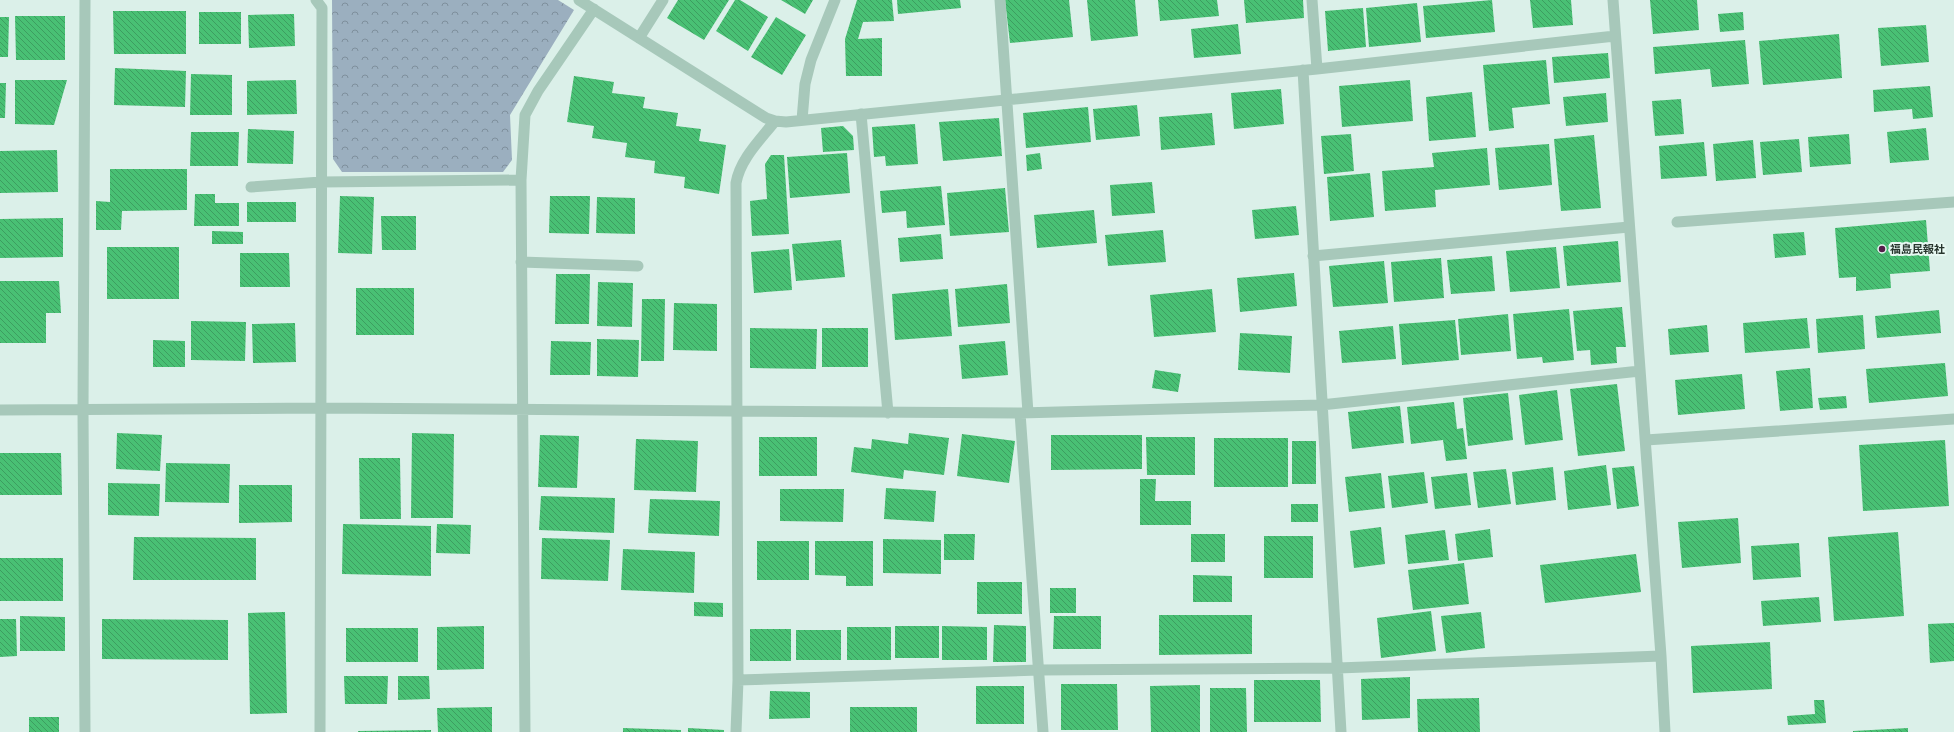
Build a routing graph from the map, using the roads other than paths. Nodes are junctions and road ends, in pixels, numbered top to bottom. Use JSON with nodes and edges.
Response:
{"nodes":[{"id":1,"x":85,"y":0,"type":"edge"},
{"id":2,"x":316,"y":0,"type":"edge"},
{"id":3,"x":579,"y":0,"type":"edge"},
{"id":4,"x":663,"y":0,"type":"edge"},
{"id":5,"x":835,"y":0,"type":"edge"},
{"id":6,"x":1000,"y":0,"type":"edge"},
{"id":7,"x":1312,"y":0,"type":"edge"},
{"id":8,"x":1613,"y":0,"type":"edge"},
{"id":9,"x":594,"y":9,"type":"junction"},
{"id":10,"x":1615,"y":36,"type":"junction"},
{"id":11,"x":639,"y":38,"type":"junction"},
{"id":12,"x":1317,"y":69,"type":"junction"},
{"id":13,"x":1303,"y":70,"type":"junction"},
{"id":14,"x":1005,"y":100,"type":"junction"},
{"id":15,"x":861,"y":114,"type":"junction"},
{"id":16,"x":802,"y":120,"type":"junction"},
{"id":17,"x":775,"y":121,"type":"junction"},
{"id":18,"x":521,"y":180,"type":"junction"},
{"id":19,"x":321,"y":182,"type":"junction"},
{"id":20,"x":251,"y":187,"type":"dead end"},
{"id":21,"x":1954,"y":202,"type":"edge"},
{"id":22,"x":1677,"y":222,"type":"dead end"},
{"id":23,"x":1629,"y":227,"type":"junction"},
{"id":24,"x":1313,"y":256,"type":"junction"},
{"id":25,"x":521,"y":262,"type":"junction"},
{"id":26,"x":638,"y":266,"type":"dead end"},
{"id":27,"x":1640,"y":371,"type":"junction"},
{"id":28,"x":1321,"y":405,"type":"junction"},
{"id":29,"x":322,"y":408,"type":"junction"},
{"id":30,"x":0,"y":410,"type":"edge"},
{"id":31,"x":83,"y":410,"type":"junction"},
{"id":32,"x":522,"y":410,"type":"junction"},
{"id":33,"x":735,"y":413,"type":"junction"},
{"id":34,"x":888,"y":413,"type":"junction"},
{"id":35,"x":1024,"y":413,"type":"junction"},
{"id":36,"x":1954,"y":419,"type":"edge"},
{"id":37,"x":1646,"y":440,"type":"junction"},
{"id":38,"x":1661,"y":656,"type":"junction"},
{"id":39,"x":1338,"y":668,"type":"junction"},
{"id":40,"x":1039,"y":670,"type":"junction"},
{"id":41,"x":738,"y":680,"type":"junction"},
{"id":42,"x":85,"y":732,"type":"edge"},
{"id":43,"x":320,"y":732,"type":"edge"},
{"id":44,"x":525,"y":732,"type":"edge"},
{"id":45,"x":736,"y":732,"type":"edge"},
{"id":46,"x":1043,"y":732,"type":"edge"},
{"id":47,"x":1341,"y":732,"type":"edge"},
{"id":48,"x":1665,"y":732,"type":"edge"}],
"edges":[{"from":1,"to":31,"type":"street"},
{"from":2,"to":19,"type":"street"},
{"from":3,"to":9,"type":"street"},
{"from":4,"to":11,"type":"street"},
{"from":5,"to":16,"type":"street"},
{"from":6,"to":14,"type":"street"},
{"from":7,"to":12,"type":"street"},
{"from":8,"to":10,"type":"street"},
{"from":9,"to":11,"type":"street"},
{"from":9,"to":18,"type":"street"},
{"from":10,"to":12,"type":"street"},
{"from":10,"to":23,"type":"street"},
{"from":11,"to":17,"type":"street"},
{"from":12,"to":13,"type":"street"},
{"from":13,"to":14,"type":"street"},
{"from":13,"to":24,"type":"street"},
{"from":14,"to":15,"type":"street"},
{"from":14,"to":35,"type":"street"},
{"from":15,"to":16,"type":"street"},
{"from":15,"to":34,"type":"street"},
{"from":16,"to":17,"type":"street"},
{"from":17,"to":33,"type":"street"},
{"from":18,"to":19,"type":"street"},
{"from":18,"to":25,"type":"street"},
{"from":19,"to":20,"type":"street"},
{"from":19,"to":29,"type":"street"},
{"from":21,"to":22,"type":"street"},
{"from":23,"to":24,"type":"street"},
{"from":23,"to":27,"type":"street"},
{"from":24,"to":28,"type":"street"},
{"from":25,"to":26,"type":"street"},
{"from":25,"to":32,"type":"street"},
{"from":27,"to":28,"type":"street"},
{"from":27,"to":37,"type":"street"},
{"from":28,"to":35,"type":"street"},
{"from":28,"to":39,"type":"street"},
{"from":29,"to":31,"type":"street"},
{"from":29,"to":32,"type":"street"},
{"from":29,"to":43,"type":"street"},
{"from":30,"to":31,"type":"street"},
{"from":31,"to":42,"type":"street"},
{"from":32,"to":33,"type":"street"},
{"from":32,"to":44,"type":"street"},
{"from":33,"to":34,"type":"street"},
{"from":33,"to":41,"type":"street"},
{"from":34,"to":35,"type":"street"},
{"from":35,"to":40,"type":"street"},
{"from":36,"to":37,"type":"street"},
{"from":37,"to":38,"type":"street"},
{"from":38,"to":39,"type":"street"},
{"from":38,"to":48,"type":"street"},
{"from":39,"to":40,"type":"street"},
{"from":39,"to":47,"type":"street"},
{"from":40,"to":41,"type":"street"},
{"from":40,"to":46,"type":"street"},
{"from":41,"to":45,"type":"street"}]}
